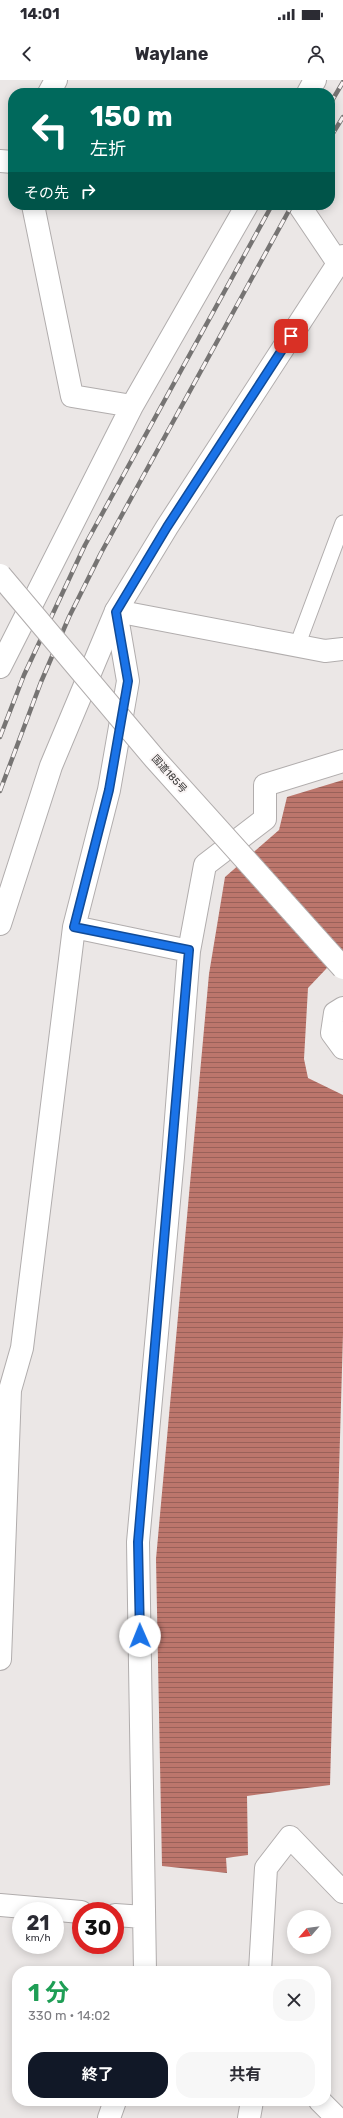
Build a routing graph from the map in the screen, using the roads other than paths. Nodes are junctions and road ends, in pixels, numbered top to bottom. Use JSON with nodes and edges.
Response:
{"nodes":[{"id":1,"x":34,"y":210,"type":"edge"},
{"id":2,"x":244,"y":210,"type":"edge"},
{"id":3,"x":303,"y":210,"type":"edge"},
{"id":4,"x":341,"y":259,"type":"edge"},
{"id":5,"x":132,"y":406,"type":"junction"},
{"id":6,"x":343,"y":523,"type":"edge"},
{"id":7,"x":0,"y":575,"type":"edge"},
{"id":8,"x":116,"y":612,"type":"junction"},
{"id":9,"x":297,"y":646,"type":"junction"},
{"id":10,"x":343,"y":649,"type":"edge"},
{"id":11,"x":0,"y":667,"type":"edge"},
{"id":12,"x":343,"y":761,"type":"edge"},
{"id":13,"x":0,"y":924,"type":"edge"},
{"id":14,"x":74,"y":927,"type":"junction"},
{"id":15,"x":189,"y":950,"type":"junction"},
{"id":16,"x":343,"y":968,"type":"edge"},
{"id":17,"x":343,"y":1008,"type":"edge"},
{"id":18,"x":343,"y":1048,"type":"edge"},
{"id":19,"x":0,"y":1659,"type":"edge"},
{"id":20,"x":343,"y":1892,"type":"edge"},
{"id":21,"x":0,"y":1905,"type":"edge"},
{"id":22,"x":72,"y":1911,"type":"edge"},
{"id":23,"x":124,"y":1916,"type":"edge"},
{"id":24,"x":144,"y":1917,"type":"junction"},
{"id":25,"x":145,"y":1966,"type":"edge"},
{"id":26,"x":260,"y":1966,"type":"edge"},
{"id":27,"x":113,"y":2106,"type":"edge"},
{"id":28,"x":251,"y":2106,"type":"edge"},
{"id":29,"x":325,"y":2106,"type":"edge"},
{"id":30,"x":109,"y":2118,"type":"edge"},
{"id":31,"x":249,"y":2118,"type":"edge"},
{"id":32,"x":337,"y":2118,"type":"edge"}],
"edges":[{"from":1,"to":5,"type":"main road"},
{"from":2,"to":5,"type":"main road"},
{"from":3,"to":4,"type":"main road"},
{"from":4,"to":8,"type":"main road"},
{"from":5,"to":11,"type":"main road"},
{"from":6,"to":9,"type":"lane"},
{"from":7,"to":16,"type":"main road","name":"国道185号","bridge":true},
{"from":8,"to":9,"type":"main road"},
{"from":8,"to":13,"type":"main road"},
{"from":8,"to":14,"type":"main road"},
{"from":9,"to":10,"type":"main road"},
{"from":12,"to":15,"type":"main road"},
{"from":14,"to":15,"type":"main road"},
{"from":14,"to":19,"type":"main road"},
{"from":15,"to":24,"type":"main road"},
{"from":17,"to":18,"type":"main road"},
{"from":20,"to":26,"type":"main road"},
{"from":21,"to":22,"type":"main road"},
{"from":23,"to":24,"type":"main road"},
{"from":24,"to":25,"type":"main road"},
{"from":27,"to":30,"type":"main road"},
{"from":28,"to":31,"type":"main road"},
{"from":29,"to":32,"type":"main road"}]}
